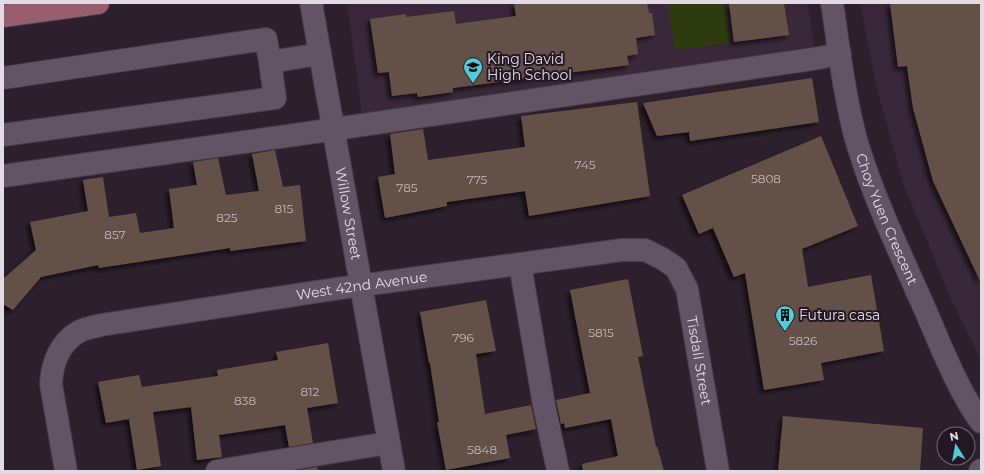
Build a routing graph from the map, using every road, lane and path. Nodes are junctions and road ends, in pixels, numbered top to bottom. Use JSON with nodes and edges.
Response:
{"nodes":[{"id":1,"x":98,"y":3,"type":"edge"},
{"id":2,"x":311,"y":3,"type":"edge"},
{"id":3,"x":832,"y":3,"type":"edge"},
{"id":4,"x":11,"y":11,"type":"edge"},
{"id":5,"x":320,"y":54,"type":"junction"},
{"id":6,"x":840,"y":54,"type":"junction"},
{"id":7,"x":270,"y":62,"type":"junction"},
{"id":8,"x":3,"y":78,"type":"edge"},
{"id":9,"x":333,"y":130,"type":"junction"},
{"id":10,"x":3,"y":135,"type":"edge"},
{"id":11,"x":3,"y":176,"type":"edge"},
{"id":12,"x":663,"y":259,"type":"joint"},
{"id":13,"x":520,"y":264,"type":"junction"},
{"id":14,"x":361,"y":285,"type":"junction"},
{"id":15,"x":981,"y":422,"type":"edge"},
{"id":16,"x":388,"y":443,"type":"junction"},
{"id":17,"x":227,"y":470,"type":"edge"},
{"id":18,"x":66,"y":471,"type":"edge"},
{"id":19,"x":394,"y":471,"type":"edge"},
{"id":20,"x":558,"y":471,"type":"edge"},
{"id":21,"x":718,"y":471,"type":"edge"}],
"edges":[{"from":1,"to":4,"type":"main road"},
{"from":2,"to":5,"type":"street","name":"Willow Street"},
{"from":3,"to":6,"type":"street","name":"Choy Yuen Crescent"},
{"from":5,"to":7,"type":"street"},
{"from":5,"to":9,"type":"street","name":"Willow Street"},
{"from":6,"to":9,"type":"street"},
{"from":6,"to":15,"type":"street","name":"Choy Yuen Crescent"},
{"from":7,"to":8,"type":"street"},
{"from":7,"to":10,"type":"street"},
{"from":9,"to":11,"type":"street"},
{"from":9,"to":14,"type":"street","name":"Willow Street"},
{"from":12,"to":13,"type":"street","name":"West 42nd Avenue"},
{"from":12,"to":21,"type":"street","name":"Tisdall Street"},
{"from":13,"to":14,"type":"street","name":"West 42nd Avenue"},
{"from":13,"to":20,"type":"street"},
{"from":14,"to":16,"type":"street","name":"Willow Street"},
{"from":14,"to":18,"type":"street","name":"West 42nd Avenue"},
{"from":16,"to":17,"type":"street"},
{"from":16,"to":19,"type":"street","name":"Willow Street"}]}
